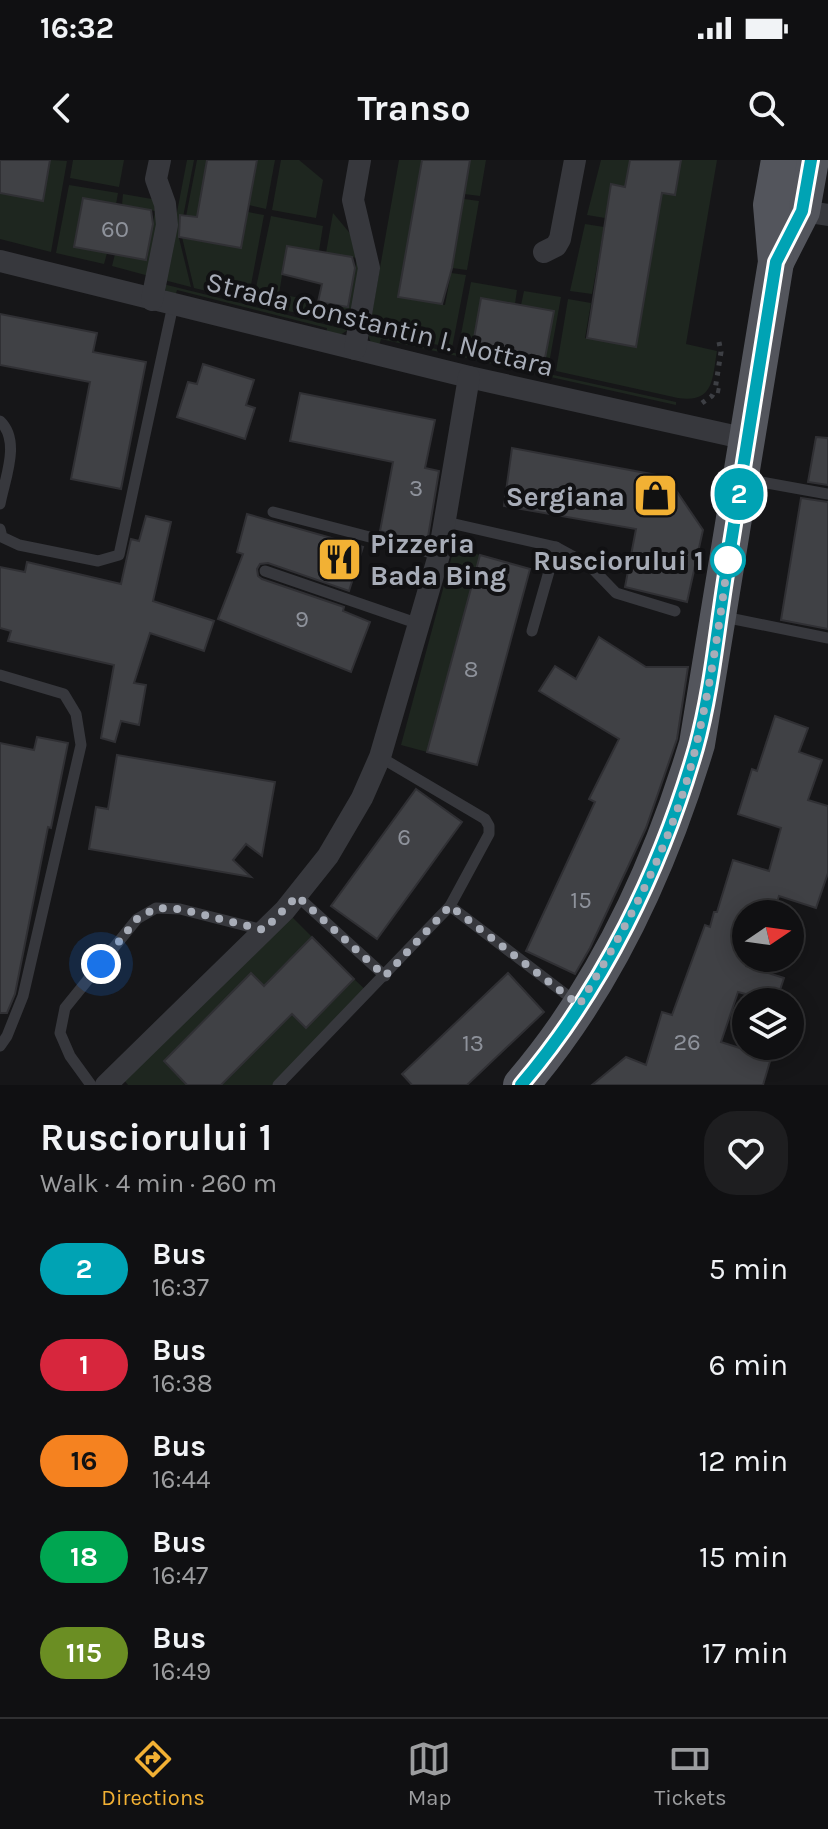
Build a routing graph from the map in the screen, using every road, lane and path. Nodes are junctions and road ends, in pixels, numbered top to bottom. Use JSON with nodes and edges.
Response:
{"nodes":[{"id":1,"x":160,"y":160,"type":"edge"},
{"id":2,"x":360,"y":160,"type":"edge"},
{"id":3,"x":575,"y":160,"type":"edge"},
{"id":4,"x":779,"y":160,"type":"edge"},
{"id":5,"x":811,"y":160,"type":"edge"},
{"id":6,"x":815,"y":213,"type":"edge"},
{"id":7,"x":544,"y":252,"type":"dead end"},
{"id":8,"x":0,"y":261,"type":"edge"},
{"id":9,"x":776,"y":262,"type":"junction"},
{"id":10,"x":162,"y":302,"type":"junction"},
{"id":11,"x":719,"y":342,"type":"dead end"},
{"id":12,"x":355,"y":349,"type":"junction"},
{"id":13,"x":717,"y":375,"type":"dead end"},
{"id":14,"x":469,"y":377,"type":"junction"},
{"id":15,"x":0,"y":421,"type":"edge"},
{"id":16,"x":747,"y":439,"type":"junction"},
{"id":17,"x":741,"y":478,"type":"junction"},
{"id":18,"x":828,"y":494,"type":"edge"},
{"id":19,"x":0,"y":504,"type":"edge"},
{"id":20,"x":273,"y":512,"type":"dead end"},
{"id":21,"x":446,"y":522,"type":"junction"},
{"id":22,"x":0,"y":529,"type":"edge"},
{"id":23,"x":556,"y":547,"type":"junction"},
{"id":24,"x":439,"y":555,"type":"junction"},
{"id":25,"x":265,"y":571,"type":"dead end"},
{"id":26,"x":675,"y":611,"type":"dead end"},
{"id":27,"x":720,"y":616,"type":"junction"},
{"id":28,"x":419,"y":624,"type":"junction"},
{"id":29,"x":532,"y":631,"type":"dead end"},
{"id":30,"x":828,"y":638,"type":"edge"},
{"id":31,"x":0,"y":675,"type":"edge"},
{"id":32,"x":380,"y":757,"type":"junction"},
{"id":33,"x":297,"y":896,"type":"junction"},
{"id":34,"x":450,"y":906,"type":"junction"},
{"id":35,"x":264,"y":930,"type":"junction"},
{"id":36,"x":385,"y":976,"type":"junction"},
{"id":37,"x":579,"y":1005,"type":"junction"},
{"id":38,"x":0,"y":1046,"type":"edge"},
{"id":39,"x":117,"y":1081,"type":"edge"},
{"id":40,"x":91,"y":1085,"type":"edge"},
{"id":41,"x":278,"y":1085,"type":"edge"},
{"id":42,"x":521,"y":1085,"type":"edge"}],
"edges":[{"from":1,"to":10,"type":"street"},
{"from":2,"to":12,"type":"street"},
{"from":3,"to":7,"type":"street"},
{"from":4,"to":9,"type":"main road"},
{"from":5,"to":6,"type":"main road"},
{"from":6,"to":9,"type":"main road"},
{"from":8,"to":10,"type":"street","name":"Strada Constantin I. Nottara"},
{"from":9,"to":16,"type":"main road"},
{"from":10,"to":12,"type":"street","name":"Strada Constantin I. Nottara"},
{"from":10,"to":22,"type":"lane"},
{"from":11,"to":13,"type":"path"},
{"from":12,"to":14,"type":"street","name":"Strada Constantin I. Nottara"},
{"from":14,"to":16,"type":"street","name":"Strada Constantin I. Nottara"},
{"from":14,"to":21,"type":"street"},
{"from":15,"to":19,"type":"lane"},
{"from":16,"to":17,"type":"main road"},
{"from":17,"to":18,"type":"lane"},
{"from":17,"to":27,"type":"main road"},
{"from":20,"to":24,"type":"lane"},
{"from":21,"to":23,"type":"lane"},
{"from":21,"to":24,"type":"street"},
{"from":23,"to":26,"type":"lane"},
{"from":23,"to":29,"type":"lane"},
{"from":24,"to":28,"type":"street"},
{"from":25,"to":28,"type":"lane"},
{"from":27,"to":30,"type":"lane"},
{"from":27,"to":37,"type":"main road"},
{"from":28,"to":32,"type":"street"},
{"from":31,"to":38,"type":"lane"},
{"from":32,"to":33,"type":"street"},
{"from":32,"to":34,"type":"lane"},
{"from":33,"to":35,"type":"street"},
{"from":33,"to":36,"type":"lane"},
{"from":34,"to":36,"type":"lane"},
{"from":34,"to":37,"type":"lane"},
{"from":35,"to":39,"type":"street"},
{"from":35,"to":40,"type":"lane"},
{"from":36,"to":41,"type":"lane"},
{"from":37,"to":42,"type":"main road"}]}
